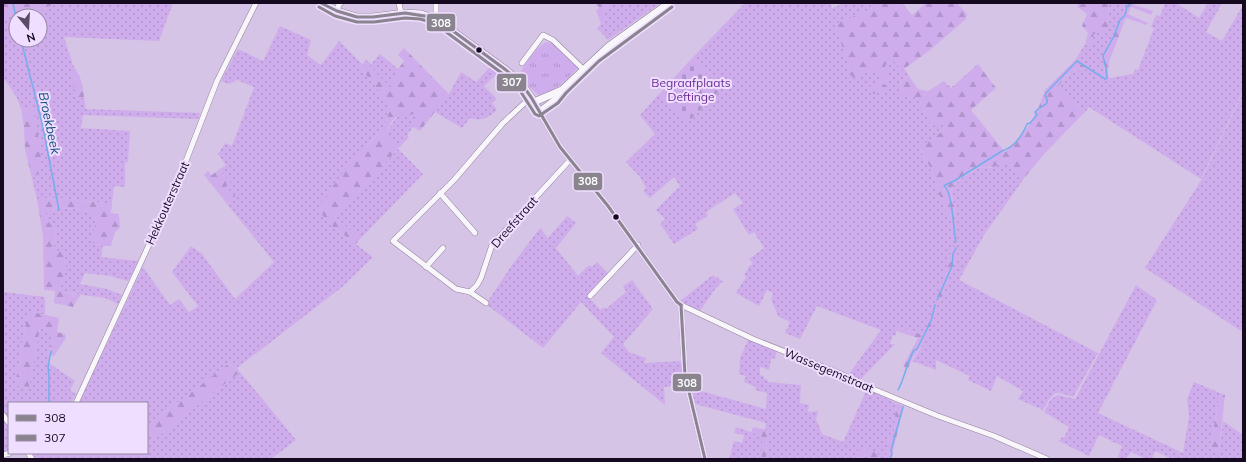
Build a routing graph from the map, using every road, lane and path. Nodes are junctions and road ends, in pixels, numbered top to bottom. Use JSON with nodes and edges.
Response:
{"nodes":[{"id":1,"x":256,"y":3,"type":"edge"},
{"id":2,"x":321,"y":3,"type":"edge"},
{"id":3,"x":341,"y":3,"type":"edge"},
{"id":4,"x":399,"y":3,"type":"edge"},
{"id":5,"x":436,"y":3,"type":"edge"},
{"id":6,"x":669,"y":3,"type":"edge"},
{"id":7,"x":337,"y":11,"type":"junction"},
{"id":8,"x":401,"y":13,"type":"junction"},
{"id":9,"x":436,"y":19,"type":"junction"},
{"id":10,"x":522,"y":62,"type":"dead end"},
{"id":11,"x":583,"y":69,"type":"junction"},
{"id":12,"x":562,"y":90,"type":"junction"},
{"id":13,"x":533,"y":99,"type":"junction"},
{"id":14,"x":539,"y":111,"type":"junction"},
{"id":15,"x":570,"y":160,"type":"junction"},
{"id":16,"x":440,"y":193,"type":"junction"},
{"id":17,"x":475,"y":233,"type":"dead end"},
{"id":18,"x":638,"y":246,"type":"junction"},
{"id":19,"x":443,"y":248,"type":"dead end"},
{"id":20,"x":426,"y":267,"type":"junction"},
{"id":21,"x":470,"y":292,"type":"junction"},
{"id":22,"x":590,"y":296,"type":"dead end"},
{"id":23,"x":486,"y":303,"type":"dead end"},
{"id":24,"x":681,"y":305,"type":"junction"},
{"id":25,"x":76,"y":402,"type":"edge"},
{"id":26,"x":705,"y":459,"type":"edge"},
{"id":27,"x":1048,"y":459,"type":"edge"}],
"edges":[{"from":1,"to":25,"type":"street","name":"Hekkouterstraat"},
{"from":2,"to":7,"type":"street"},
{"from":3,"to":7,"type":"street"},
{"from":4,"to":8,"type":"street"},
{"from":5,"to":9,"type":"street"},
{"from":6,"to":11,"type":"street"},
{"from":7,"to":8,"type":"street"},
{"from":8,"to":9,"type":"street"},
{"from":9,"to":13,"type":"street"},
{"from":10,"to":11,"type":"street"},
{"from":11,"to":12,"type":"street"},
{"from":12,"to":13,"type":"street"},
{"from":12,"to":14,"type":"street"},
{"from":13,"to":14,"type":"street"},
{"from":13,"to":16,"type":"street"},
{"from":14,"to":15,"type":"street","name":"Wassegemstraat"},
{"from":15,"to":18,"type":"street","name":"Wassegemstraat"},
{"from":15,"to":21,"type":"street","name":"Dreefstraat"},
{"from":16,"to":17,"type":"street","name":"Dreefstraat"},
{"from":16,"to":20,"type":"street"},
{"from":18,"to":22,"type":"street"},
{"from":18,"to":24,"type":"street","name":"Wassegemstraat"},
{"from":19,"to":20,"type":"street"},
{"from":20,"to":21,"type":"street"},
{"from":21,"to":23,"type":"street"},
{"from":24,"to":26,"type":"street"},
{"from":24,"to":27,"type":"street","name":"Wassegemstraat"}]}
